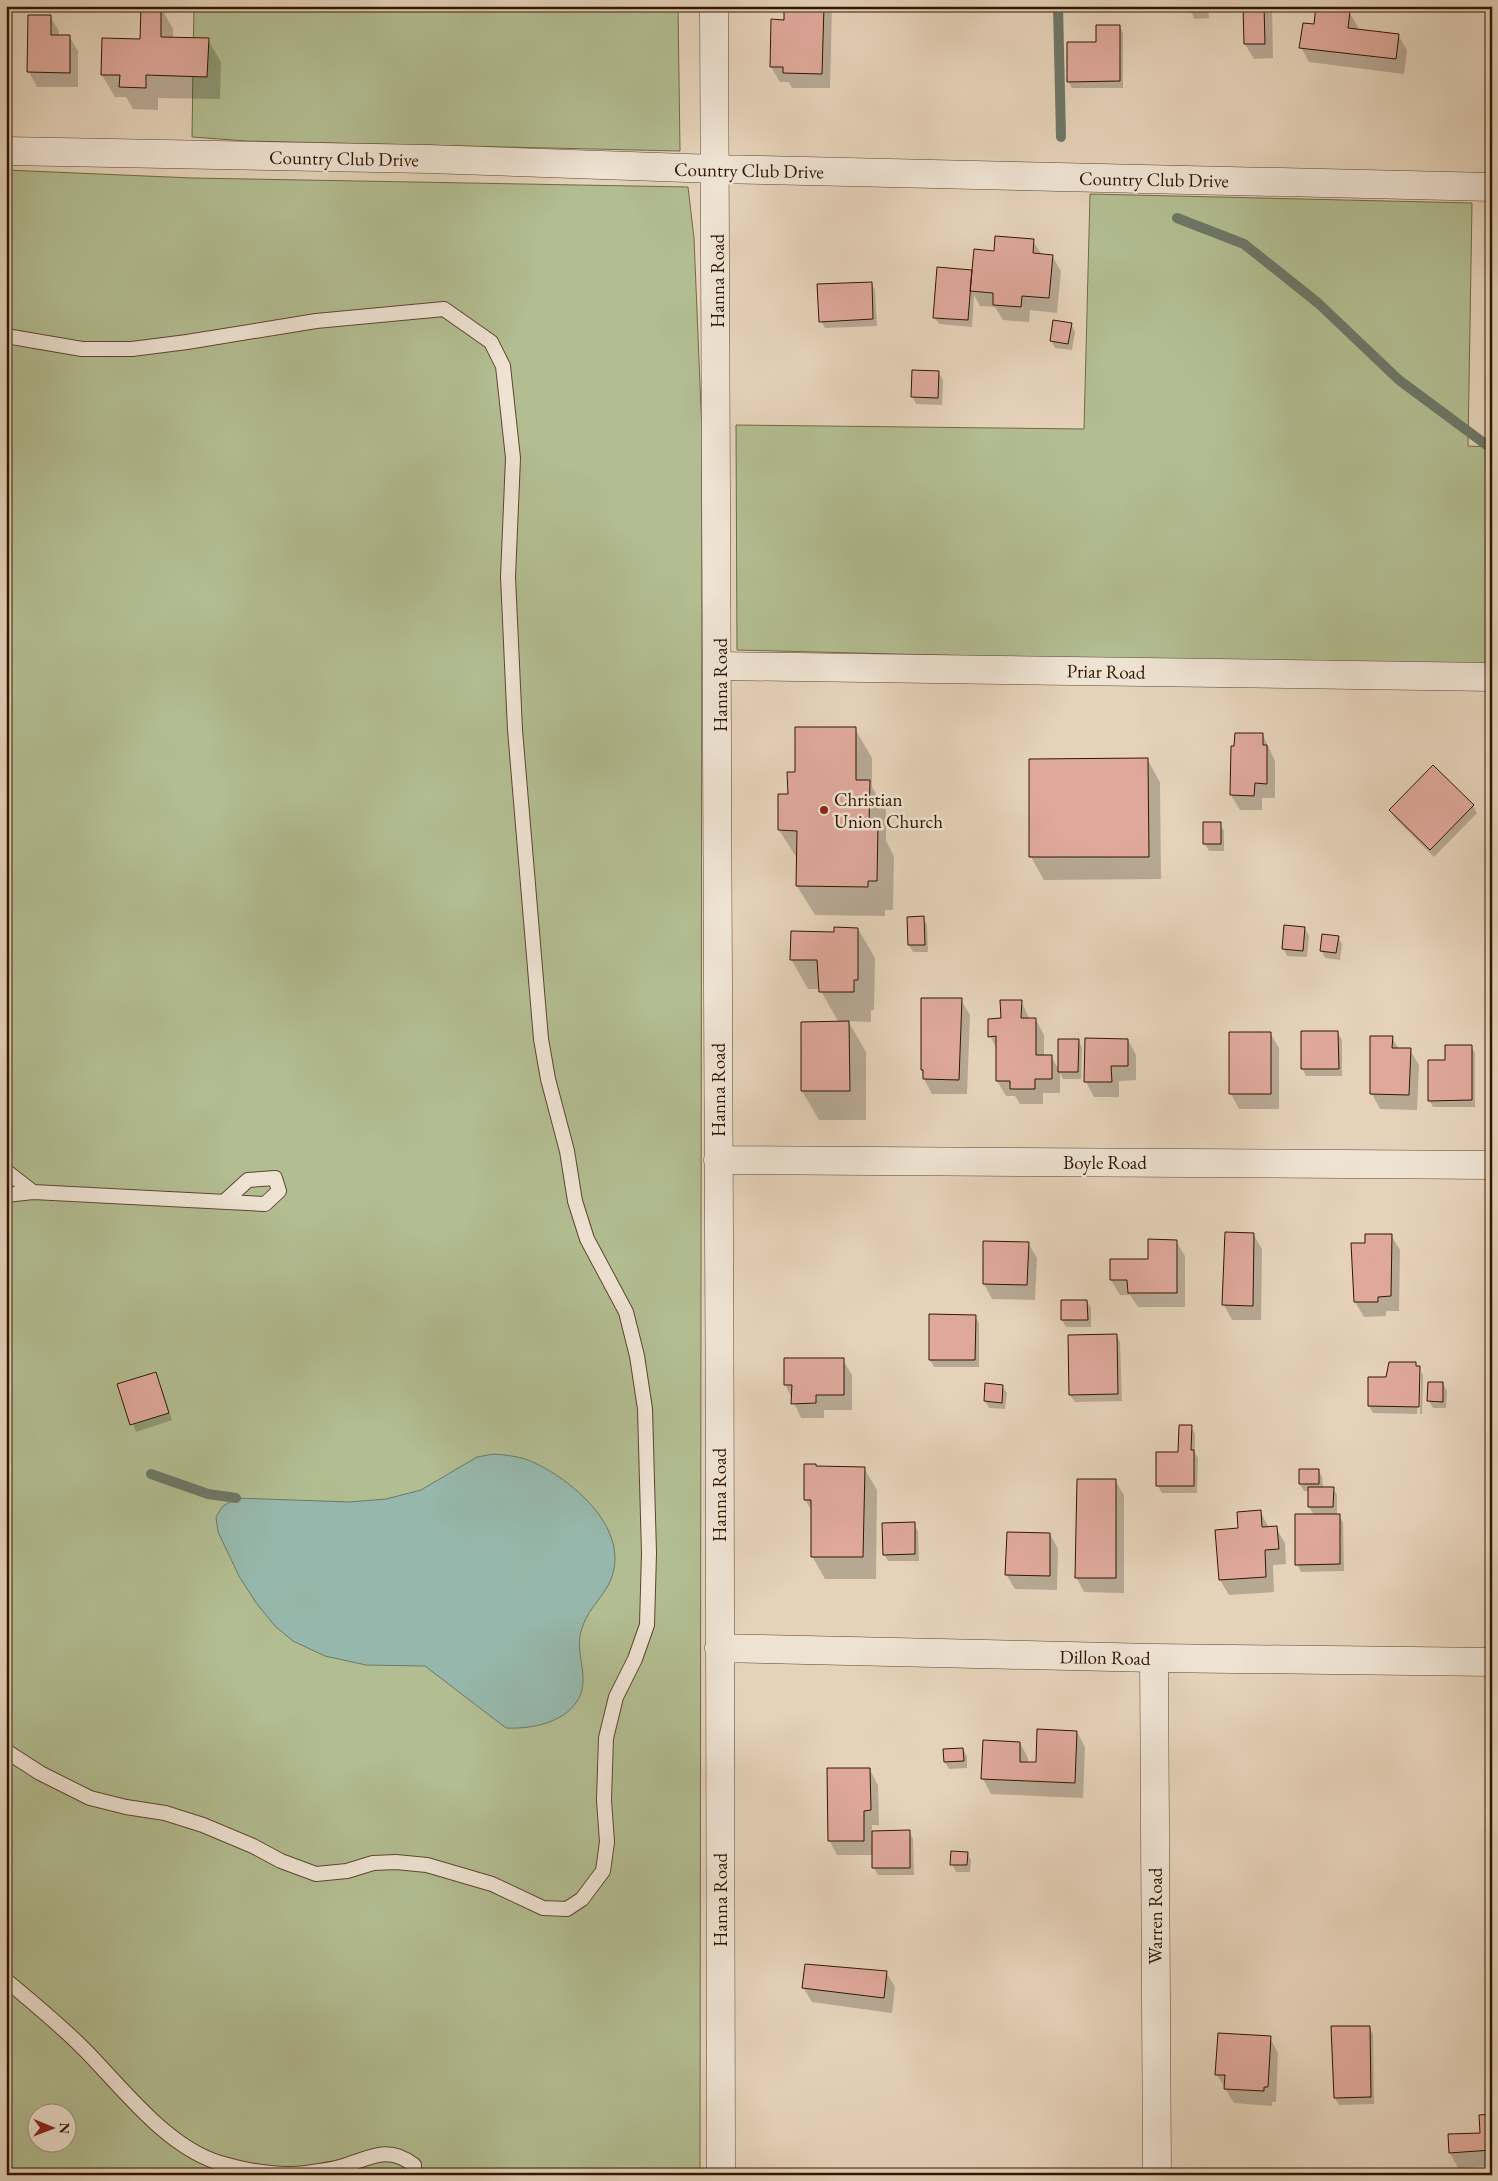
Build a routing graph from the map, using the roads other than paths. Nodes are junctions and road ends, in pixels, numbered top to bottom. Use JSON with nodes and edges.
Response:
{"nodes":[{"id":1,"x":714,"y":6,"type":"edge"},
{"id":2,"x":6,"y":151,"type":"edge"},
{"id":3,"x":716,"y":169,"type":"junction"},
{"id":4,"x":1492,"y":187,"type":"edge"},
{"id":5,"x":6,"y":336,"type":"edge"},
{"id":6,"x":720,"y":666,"type":"junction"},
{"id":7,"x":1492,"y":677,"type":"edge"},
{"id":8,"x":718,"y":1160,"type":"junction"},
{"id":9,"x":1492,"y":1165,"type":"edge"},
{"id":10,"x":6,"y":1171,"type":"edge"},
{"id":11,"x":33,"y":1192,"type":"junction"},
{"id":12,"x":6,"y":1195,"type":"edge"},
{"id":13,"x":225,"y":1201,"type":"dead end"},
{"id":14,"x":719,"y":1648,"type":"junction"},
{"id":15,"x":1154,"y":1658,"type":"junction"},
{"id":16,"x":1492,"y":1662,"type":"edge"},
{"id":17,"x":6,"y":1751,"type":"edge"},
{"id":18,"x":6,"y":1980,"type":"edge"},
{"id":19,"x":414,"y":2175,"type":"edge"},
{"id":20,"x":721,"y":2175,"type":"edge"},
{"id":21,"x":1157,"y":2175,"type":"edge"}],
"edges":[{"from":1,"to":3,"type":"street","name":"Hanna Road"},
{"from":2,"to":3,"type":"street","name":"Country Club Drive"},
{"from":3,"to":4,"type":"street","name":"Country Club Drive"},
{"from":3,"to":6,"type":"street","name":"Hanna Road"},
{"from":5,"to":17,"type":"lane"},
{"from":6,"to":7,"type":"street","name":"Priar Road"},
{"from":6,"to":8,"type":"street","name":"Hanna Road"},
{"from":8,"to":9,"type":"street","name":"Boyle Road"},
{"from":8,"to":14,"type":"street","name":"Hanna Road"},
{"from":10,"to":11,"type":"lane"},
{"from":11,"to":12,"type":"lane"},
{"from":11,"to":13,"type":"lane"},
{"from":14,"to":15,"type":"street","name":"Dillon Road"},
{"from":14,"to":20,"type":"street","name":"Hanna Road"},
{"from":15,"to":16,"type":"street","name":"Dillon Road"},
{"from":15,"to":21,"type":"street","name":"Warren Road"},
{"from":18,"to":19,"type":"lane"}]}
